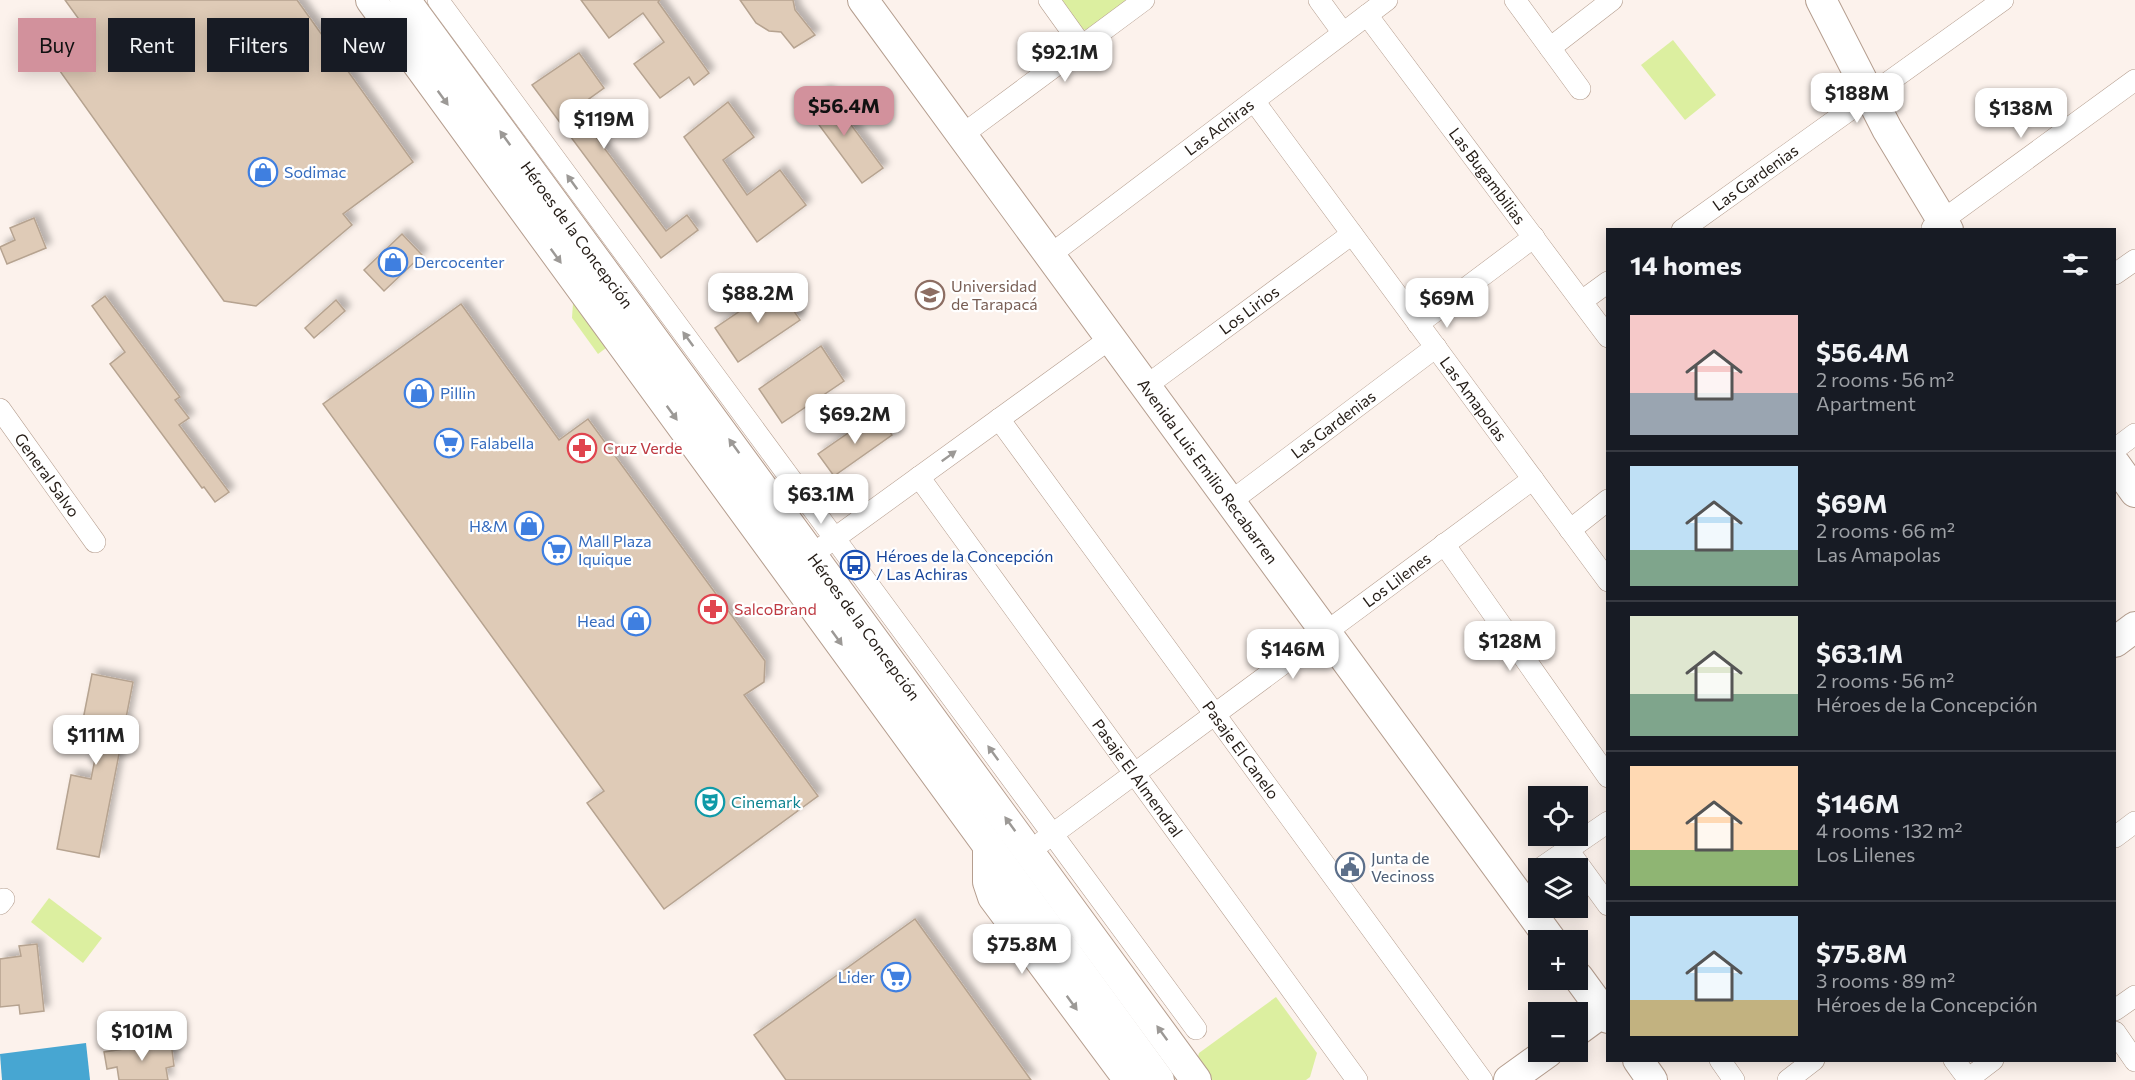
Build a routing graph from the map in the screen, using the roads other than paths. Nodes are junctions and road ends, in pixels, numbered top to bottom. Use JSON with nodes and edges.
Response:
{"nodes":[{"id":1,"x":371,"y":0,"type":"edge"},
{"id":2,"x":405,"y":0,"type":"edge"},
{"id":3,"x":438,"y":0,"type":"edge"},
{"id":4,"x":863,"y":0,"type":"edge"},
{"id":5,"x":1049,"y":0,"type":"edge"},
{"id":6,"x":1144,"y":0,"type":"edge"},
{"id":7,"x":1318,"y":0,"type":"edge"},
{"id":8,"x":1387,"y":0,"type":"edge"},
{"id":9,"x":1515,"y":0,"type":"edge"},
{"id":10,"x":1612,"y":0,"type":"edge"},
{"id":11,"x":1821,"y":0,"type":"edge"},
{"id":12,"x":2003,"y":0,"type":"edge"},
{"id":13,"x":1368,"y":15,"type":"junction"},
{"id":14,"x":384,"y":18,"type":"edge"},
{"id":15,"x":1343,"y":33,"type":"junction"},
{"id":16,"x":407,"y":45,"type":"edge"},
{"id":17,"x":1082,"y":46,"type":"junction"},
{"id":18,"x":1550,"y":48,"type":"junction"},
{"id":19,"x":407,"y":49,"type":"edge"},
{"id":20,"x":442,"y":50,"type":"junction"},
{"id":21,"x":2135,"y":80,"type":"edge"},
{"id":22,"x":1580,"y":89,"type":"dead end"},
{"id":23,"x":1869,"y":96,"type":"junction"},
{"id":24,"x":1254,"y":101,"type":"junction"},
{"id":25,"x":962,"y":135,"type":"junction"},
{"id":26,"x":1940,"y":227,"type":"edge"},
{"id":27,"x":1685,"y":228,"type":"edge"},
{"id":28,"x":1352,"y":234,"type":"junction"},
{"id":29,"x":1534,"y":237,"type":"junction"},
{"id":30,"x":1050,"y":255,"type":"junction"},
{"id":31,"x":2135,"y":260,"type":"edge"},
{"id":32,"x":2116,"y":273,"type":"edge"},
{"id":33,"x":1606,"y":283,"type":"edge"},
{"id":34,"x":1582,"y":301,"type":"junction"},
{"id":35,"x":1418,"y":324,"type":"junction"},
{"id":36,"x":1606,"y":334,"type":"edge"},
{"id":37,"x":1111,"y":338,"type":"junction"},
{"id":38,"x":1436,"y":347,"type":"junction"},
{"id":39,"x":1146,"y":386,"type":"junction"},
{"id":40,"x":0,"y":409,"type":"edge"},
{"id":41,"x":999,"y":419,"type":"junction"},
{"id":42,"x":2135,"y":434,"type":"edge"},
{"id":43,"x":2116,"y":448,"type":"edge"},
{"id":44,"x":2116,"y":465,"type":"edge"},
{"id":45,"x":919,"y":477,"type":"junction"},
{"id":46,"x":1533,"y":478,"type":"junction"},
{"id":47,"x":2135,"y":492,"type":"edge"},
{"id":48,"x":1230,"y":502,"type":"junction"},
{"id":49,"x":1606,"y":502,"type":"edge"},
{"id":50,"x":1570,"y":530,"type":"junction"},
{"id":51,"x":95,"y":542,"type":"dead end"},
{"id":52,"x":1444,"y":544,"type":"junction"},
{"id":53,"x":824,"y":546,"type":"junction"},
{"id":54,"x":775,"y":554,"type":"junction"},
{"id":55,"x":1606,"y":577,"type":"edge"},
{"id":56,"x":2135,"y":627,"type":"edge"},
{"id":57,"x":1326,"y":632,"type":"junction"},
{"id":58,"x":2116,"y":641,"type":"edge"},
{"id":59,"x":1214,"y":714,"type":"junction"},
{"id":60,"x":1134,"y":773,"type":"junction"},
{"id":61,"x":1606,"y":774,"type":"edge"},
{"id":62,"x":2135,"y":822,"type":"edge"},
{"id":63,"x":1606,"y":823,"type":"edge"},
{"id":64,"x":2116,"y":836,"type":"edge"},
{"id":65,"x":1041,"y":842,"type":"junction"},
{"id":66,"x":988,"y":845,"type":"junction"},
{"id":67,"x":1568,"y":850,"type":"junction"},
{"id":68,"x":1556,"y":858,"type":"edge"},
{"id":69,"x":1528,"y":877,"type":"edge"},
{"id":70,"x":1513,"y":888,"type":"junction"},
{"id":71,"x":1606,"y":903,"type":"edge"},
{"id":72,"x":1544,"y":930,"type":"edge"},
{"id":73,"x":1588,"y":990,"type":"edge"},
{"id":74,"x":2135,"y":996,"type":"edge"},
{"id":75,"x":2116,"y":1009,"type":"edge"},
{"id":76,"x":1606,"y":1013,"type":"edge"},
{"id":77,"x":1588,"y":1024,"type":"edge"},
{"id":78,"x":1196,"y":1029,"type":"dead end"},
{"id":79,"x":2116,"y":1033,"type":"edge"},
{"id":80,"x":2135,"y":1061,"type":"edge"},
{"id":81,"x":1534,"y":1062,"type":"edge"},
{"id":82,"x":1639,"y":1062,"type":"edge"},
{"id":83,"x":1721,"y":1062,"type":"edge"},
{"id":84,"x":1811,"y":1062,"type":"edge"},
{"id":85,"x":1955,"y":1062,"type":"edge"},
{"id":86,"x":1991,"y":1062,"type":"edge"},
{"id":87,"x":1968,"y":1079,"type":"edge"},
{"id":88,"x":1129,"y":1080,"type":"edge"},
{"id":89,"x":1159,"y":1080,"type":"edge"},
{"id":90,"x":1196,"y":1080,"type":"edge"},
{"id":91,"x":1357,"y":1080,"type":"edge"},
{"id":92,"x":1482,"y":1080,"type":"edge"},
{"id":93,"x":1509,"y":1080,"type":"edge"},
{"id":94,"x":1652,"y":1080,"type":"edge"},
{"id":95,"x":1734,"y":1080,"type":"edge"},
{"id":96,"x":1788,"y":1080,"type":"edge"}],
"edges":[{"from":1,"to":14,"type":"main road","name":"Héroes de la Concepción"},
{"from":2,"to":20,"type":"main road","name":"Héroes de la Concepción"},
{"from":53,"to":3,"type":"street","name":"Héroes de la Concepción","one_way":true},
{"from":4,"to":25,"type":"main road","name":"Avenida Luis Emilio Recabarren"},
{"from":5,"to":17,"type":"street"},
{"from":6,"to":17,"type":"street"},
{"from":7,"to":15,"type":"street"},
{"from":8,"to":13,"type":"street","name":"Las Achiras"},
{"from":9,"to":18,"type":"street"},
{"from":10,"to":18,"type":"street"},
{"from":11,"to":23,"type":"main road"},
{"from":12,"to":23,"type":"street","name":"Las Gardenias"},
{"from":13,"to":15,"type":"street","name":"Las Achiras"},
{"from":13,"to":29,"type":"street","name":"Las Bugambilias"},
{"from":15,"to":24,"type":"street","name":"Las Achiras"},
{"from":16,"to":20,"type":"main road"},
{"from":17,"to":25,"type":"street"},
{"from":18,"to":22,"type":"street"},
{"from":19,"to":54,"type":"main road","name":"Héroes de la Concepción","one_way":true},
{"from":53,"to":20,"type":"main road","name":"Héroes de la Concepción","one_way":true},
{"from":21,"to":26,"type":"street"},
{"from":23,"to":26,"type":"main road"},
{"from":23,"to":27,"type":"street","name":"Las Gardenias"},
{"from":24,"to":28,"type":"street","name":"Las Amapolas"},
{"from":24,"to":30,"type":"street","name":"Las Achiras"},
{"from":25,"to":30,"type":"main road","name":"Avenida Luis Emilio Recabarren"},
{"from":28,"to":35,"type":"street","name":"Las Amapolas"},
{"from":28,"to":39,"type":"street","name":"Los Lirios"},
{"from":29,"to":34,"type":"street","name":"Las Bugambilias"},
{"from":29,"to":35,"type":"street"},
{"from":30,"to":37,"type":"main road","name":"Avenida Luis Emilio Recabarren"},
{"from":31,"to":32,"type":"street"},
{"from":33,"to":34,"type":"street"},
{"from":34,"to":36,"type":"street","name":"Las Bugambilias"},
{"from":35,"to":38,"type":"street","name":"Las Amapolas"},
{"from":37,"to":39,"type":"main road","name":"Avenida Luis Emilio Recabarren"},
{"from":37,"to":41,"type":"street"},
{"from":38,"to":46,"type":"street","name":"Las Amapolas"},
{"from":38,"to":48,"type":"street","name":"Las Gardenias"},
{"from":39,"to":48,"type":"main road","name":"Avenida Luis Emilio Recabarren"},
{"from":40,"to":51,"type":"street","name":"General Salvo"},
{"from":45,"to":41,"type":"street","one_way":true},
{"from":41,"to":59,"type":"street","name":"Pasaje El Canelo"},
{"from":42,"to":43,"type":"street"},
{"from":44,"to":47,"type":"main road"},
{"from":45,"to":53,"type":"street"},
{"from":45,"to":60,"type":"street","name":"Pasaje El Almendral"},
{"from":46,"to":50,"type":"street","name":"Las Amapolas"},
{"from":46,"to":52,"type":"street","name":"Los Lilenes"},
{"from":48,"to":57,"type":"main road","name":"Avenida Luis Emilio Recabarren"},
{"from":49,"to":50,"type":"street"},
{"from":50,"to":55,"type":"street","name":"Las Amapolas"},
{"from":52,"to":57,"type":"street","name":"Los Lilenes"},
{"from":52,"to":61,"type":"street"},
{"from":53,"to":54,"type":"street"},
{"from":65,"to":53,"type":"main road","name":"Héroes de la Concepción","one_way":true},
{"from":54,"to":66,"type":"main road","name":"Héroes de la Concepción","one_way":true},
{"from":56,"to":58,"type":"main road"},
{"from":57,"to":59,"type":"street","name":"Los Lilenes"},
{"from":57,"to":70,"type":"main road","name":"Avenida Luis Emilio Recabarren"},
{"from":59,"to":60,"type":"street","name":"Los Lilenes"},
{"from":59,"to":92,"type":"street","name":"Pasaje El Canelo"},
{"from":60,"to":65,"type":"street","name":"Los Lilenes"},
{"from":60,"to":91,"type":"street","name":"Pasaje El Almendral"},
{"from":62,"to":64,"type":"street"},
{"from":63,"to":67,"type":"street"},
{"from":65,"to":78,"type":"street","name":"Héroes de la Concepción"},
{"from":90,"to":65,"type":"main road","name":"Héroes de la Concepción","one_way":true},
{"from":66,"to":88,"type":"main road","one_way":true},
{"from":66,"to":89,"type":"main road","name":"Héroes de la Concepción"},
{"from":67,"to":68,"type":"street"},
{"from":67,"to":71,"type":"street"},
{"from":69,"to":70,"type":"street"},
{"from":70,"to":72,"type":"main road","name":"Avenida Luis Emilio Recabarren"},
{"from":73,"to":76,"type":"main road"},
{"from":74,"to":75,"type":"street"},
{"from":76,"to":77,"type":"main road"},
{"from":79,"to":80,"type":"street"},
{"from":81,"to":93,"type":"main road"},
{"from":82,"to":94,"type":"main road"},
{"from":83,"to":95,"type":"street"},
{"from":84,"to":96,"type":"street"},
{"from":85,"to":87,"type":"street"},
{"from":86,"to":87,"type":"street"}]}
